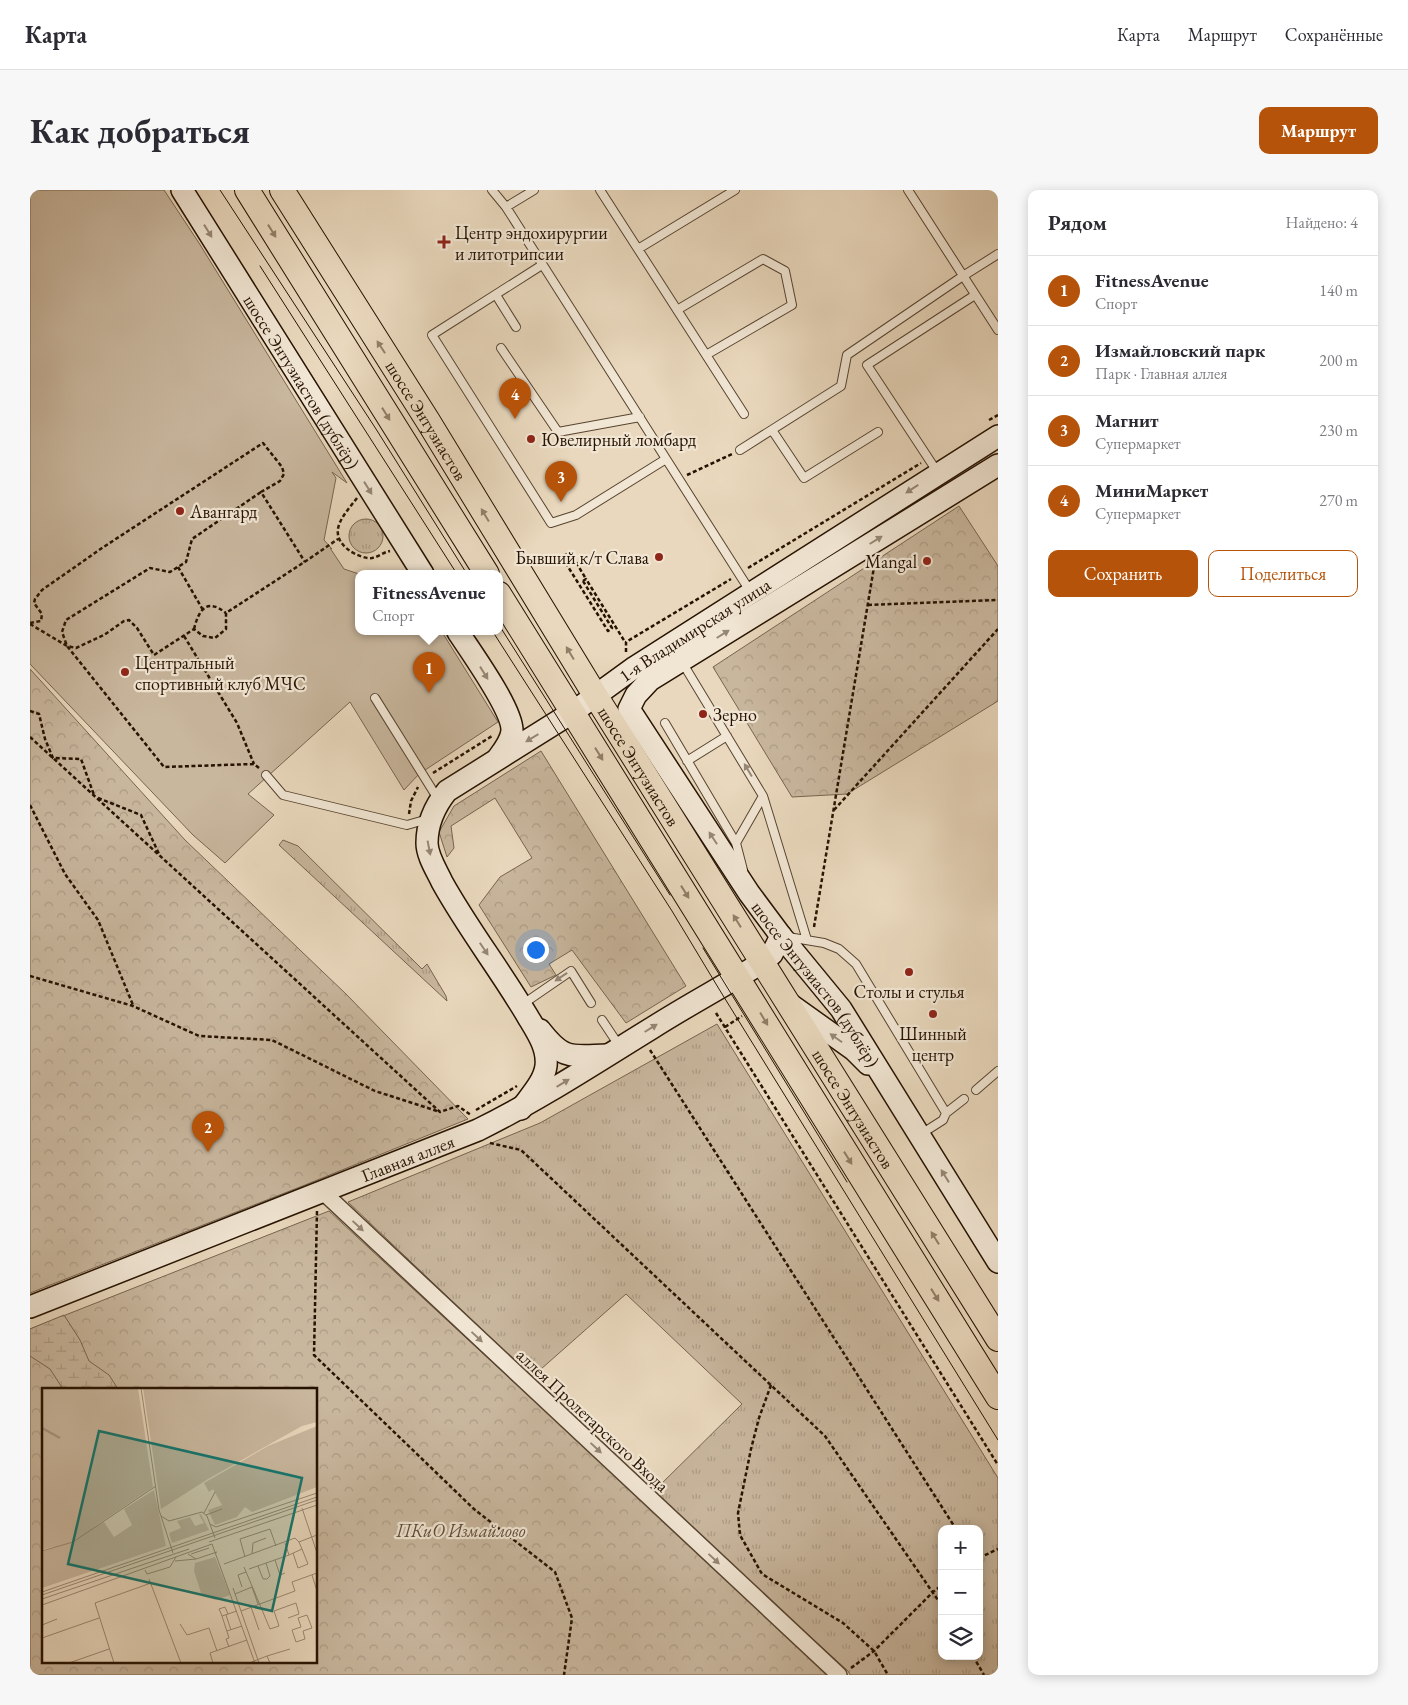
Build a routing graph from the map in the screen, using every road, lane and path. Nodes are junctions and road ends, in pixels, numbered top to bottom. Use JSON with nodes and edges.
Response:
{"nodes":[{"id":1,"x":182,"y":190,"type":"edge"},
{"id":2,"x":246,"y":190,"type":"edge"},
{"id":3,"x":282,"y":190,"type":"edge"},
{"id":4,"x":492,"y":190,"type":"edge"},
{"id":5,"x":534,"y":190,"type":"edge"},
{"id":6,"x":600,"y":190,"type":"edge"},
{"id":7,"x":735,"y":190,"type":"edge"},
{"id":8,"x":908,"y":190,"type":"edge"},
{"id":9,"x":506,"y":207,"type":"junction"},
{"id":10,"x":638,"y":249,"type":"junction"},
{"id":11,"x":998,"y":254,"type":"edge"},
{"id":12,"x":542,"y":265,"type":"junction"},
{"id":13,"x":963,"y":276,"type":"junction"},
{"id":14,"x":496,"y":295,"type":"junction"},
{"id":15,"x":975,"y":295,"type":"junction"},
{"id":16,"x":677,"y":310,"type":"junction"},
{"id":17,"x":516,"y":327,"type":"dead end"},
{"id":18,"x":998,"y":330,"type":"edge"},
{"id":19,"x":501,"y":348,"type":"dead end"},
{"id":20,"x":706,"y":355,"type":"junction"},
{"id":21,"x":744,"y":414,"type":"dead end"},
{"id":22,"x":998,"y":414,"type":"edge"},
{"id":23,"x":640,"y":417,"type":"junction"},
{"id":24,"x":772,"y":430,"type":"junction"},
{"id":25,"x":990,"y":430,"type":"edge"},
{"id":26,"x":878,"y":432,"type":"dead end"},
{"id":27,"x":740,"y":450,"type":"joint"},
{"id":28,"x":666,"y":459,"type":"junction"},
{"id":29,"x":998,"y":465,"type":"edge"},
{"id":30,"x":933,"y":466,"type":"junction"},
{"id":31,"x":679,"y":479,"type":"junction"},
{"id":32,"x":260,"y":492,"type":"junction"},
{"id":33,"x":359,"y":496,"type":"dead end"},
{"id":34,"x":338,"y":539,"type":"junction"},
{"id":35,"x":391,"y":551,"type":"dead end"},
{"id":36,"x":876,"y":556,"type":"dead end"},
{"id":37,"x":305,"y":562,"type":"junction"},
{"id":38,"x":178,"y":567,"type":"junction"},
{"id":39,"x":420,"y":570,"type":"edge"},
{"id":40,"x":484,"y":570,"type":"edge"},
{"id":41,"x":740,"y":574,"type":"junction"},
{"id":42,"x":586,"y":579,"type":"junction"},
{"id":43,"x":751,"y":592,"type":"junction"},
{"id":44,"x":503,"y":600,"type":"edge"},
{"id":45,"x":998,"y":600,"type":"edge"},
{"id":46,"x":868,"y":605,"type":"junction"},
{"id":47,"x":203,"y":610,"type":"junction"},
{"id":48,"x":226,"y":613,"type":"junction"},
{"id":49,"x":30,"y":624,"type":"edge"},
{"id":50,"x":194,"y":629,"type":"junction"},
{"id":51,"x":998,"y":630,"type":"edge"},
{"id":52,"x":184,"y":635,"type":"junction"},
{"id":53,"x":460,"y":635,"type":"edge"},
{"id":54,"x":626,"y":642,"type":"junction"},
{"id":55,"x":67,"y":646,"type":"junction"},
{"id":56,"x":626,"y":653,"type":"dead end"},
{"id":57,"x":681,"y":660,"type":"junction"},
{"id":58,"x":595,"y":695,"type":"junction"},
{"id":59,"x":375,"y":698,"type":"dead end"},
{"id":60,"x":30,"y":712,"type":"edge"},
{"id":61,"x":573,"y":712,"type":"junction"},
{"id":62,"x":620,"y":714,"type":"junction"},
{"id":63,"x":664,"y":724,"type":"dead end"},
{"id":64,"x":728,"y":736,"type":"junction"},
{"id":65,"x":30,"y":737,"type":"edge"},
{"id":66,"x":53,"y":758,"type":"junction"},
{"id":67,"x":497,"y":759,"type":"junction"},
{"id":68,"x":687,"y":761,"type":"junction"},
{"id":69,"x":254,"y":764,"type":"junction"},
{"id":70,"x":266,"y":775,"type":"joint"},
{"id":71,"x":94,"y":796,"type":"junction"},
{"id":72,"x":763,"y":796,"type":"junction"},
{"id":73,"x":30,"y":805,"type":"edge"},
{"id":74,"x":435,"y":809,"type":"junction"},
{"id":75,"x":833,"y":811,"type":"junction"},
{"id":76,"x":736,"y":843,"type":"junction"},
{"id":77,"x":161,"y":858,"type":"junction"},
{"id":78,"x":750,"y":893,"type":"junction"},
{"id":79,"x":813,"y":932,"type":"dead end"},
{"id":80,"x":781,"y":936,"type":"junction"},
{"id":81,"x":810,"y":941,"type":"junction"},
{"id":82,"x":763,"y":962,"type":"junction"},
{"id":83,"x":30,"y":976,"type":"edge"},
{"id":84,"x":738,"y":978,"type":"junction"},
{"id":85,"x":591,"y":1003,"type":"dead end"},
{"id":86,"x":790,"y":1004,"type":"junction"},
{"id":87,"x":521,"y":1005,"type":"junction"},
{"id":88,"x":133,"y":1006,"type":"junction"},
{"id":89,"x":747,"y":1012,"type":"dead end"},
{"id":90,"x":716,"y":1014,"type":"dead end"},
{"id":91,"x":602,"y":1020,"type":"dead end"},
{"id":92,"x":724,"y":1027,"type":"junction"},
{"id":93,"x":650,"y":1050,"type":"dead end"},
{"id":94,"x":616,"y":1052,"type":"junction"},
{"id":95,"x":998,"y":1071,"type":"edge"},
{"id":96,"x":886,"y":1082,"type":"junction"},
{"id":97,"x":976,"y":1090,"type":"dead end"},
{"id":98,"x":964,"y":1099,"type":"dead end"},
{"id":99,"x":521,"y":1109,"type":"junction"},
{"id":100,"x":440,"y":1112,"type":"junction"},
{"id":101,"x":946,"y":1113,"type":"junction"},
{"id":102,"x":474,"y":1121,"type":"dead end"},
{"id":103,"x":919,"y":1135,"type":"junction"},
{"id":104,"x":484,"y":1141,"type":"dead end"},
{"id":105,"x":325,"y":1194,"type":"junction"},
{"id":106,"x":998,"y":1262,"type":"edge"},
{"id":107,"x":30,"y":1307,"type":"edge"},
{"id":108,"x":998,"y":1339,"type":"edge"},
{"id":109,"x":771,"y":1386,"type":"junction"},
{"id":110,"x":998,"y":1396,"type":"edge"},
{"id":111,"x":998,"y":1464,"type":"edge"},
{"id":112,"x":953,"y":1525,"type":"edge"},
{"id":113,"x":998,"y":1549,"type":"edge"},
{"id":114,"x":983,"y":1556,"type":"edge"},
{"id":115,"x":938,"y":1588,"type":"edge"},
{"id":116,"x":933,"y":1592,"type":"junction"},
{"id":117,"x":938,"y":1600,"type":"edge"},
{"id":118,"x":874,"y":1651,"type":"junction"},
{"id":119,"x":975,"y":1660,"type":"edge"},
{"id":120,"x":844,"y":1672,"type":"edge"},
{"id":121,"x":564,"y":1675,"type":"edge"},
{"id":122,"x":888,"y":1675,"type":"edge"},
{"id":123,"x":984,"y":1675,"type":"edge"}],
"edges":[{"from":1,"to":39,"type":"main road","name":"шоссе Энтузиастов (дублёр)","one_way":true},
{"from":2,"to":40,"type":"main road","name":"шоссе Энтузиастов","one_way":true},
{"from":58,"to":3,"type":"main road","name":"шоссе Энтузиастов","one_way":true},
{"from":4,"to":9,"type":"lane"},
{"from":5,"to":9,"type":"lane"},
{"from":6,"to":10,"type":"lane"},
{"from":7,"to":10,"type":"lane"},
{"from":8,"to":13,"type":"lane"},
{"from":9,"to":12,"type":"lane"},
{"from":10,"to":16,"type":"lane"},
{"from":11,"to":13,"type":"lane"},
{"from":12,"to":14,"type":"lane"},
{"from":12,"to":23,"type":"lane"},
{"from":13,"to":15,"type":"lane"},
{"from":13,"to":24,"type":"lane"},
{"from":14,"to":17,"type":"lane"},
{"from":14,"to":28,"type":"lane"},
{"from":15,"to":18,"type":"lane"},
{"from":15,"to":30,"type":"lane"},
{"from":16,"to":20,"type":"lane"},
{"from":16,"to":20,"type":"lane"},
{"from":19,"to":23,"type":"lane"},
{"from":20,"to":21,"type":"lane"},
{"from":22,"to":25,"type":"path"},
{"from":23,"to":28,"type":"lane"},
{"from":24,"to":26,"type":"lane"},
{"from":24,"to":27,"type":"lane"},
{"from":25,"to":30,"type":"main road","name":"1-я Владимирская улица"},
{"from":27,"to":31,"type":"path"},
{"from":28,"to":31,"type":"lane"},
{"from":57,"to":29,"type":"main road","name":"1-я Владимирская улица","one_way":true},
{"from":30,"to":41,"type":"path"},
{"from":30,"to":43,"type":"main road","name":"1-я Владимирская улица","one_way":true},
{"from":31,"to":41,"type":"lane"},
{"from":32,"to":37,"type":"path"},
{"from":32,"to":38,"type":"path"},
{"from":32,"to":49,"type":"path"},
{"from":33,"to":34,"type":"path"},
{"from":34,"to":35,"type":"path"},
{"from":34,"to":37,"type":"path"},
{"from":36,"to":46,"type":"path"},
{"from":37,"to":48,"type":"path"},
{"from":38,"to":47,"type":"path"},
{"from":38,"to":55,"type":"path"},
{"from":41,"to":43,"type":"lane"},
{"from":41,"to":54,"type":"path"},
{"from":42,"to":42,"type":"path"},
{"from":42,"to":54,"type":"path"},
{"from":43,"to":58,"type":"main road","name":"1-я Владимирская улица"},
{"from":44,"to":61,"type":"main road","name":"шоссе Энтузиастов"},
{"from":45,"to":46,"type":"path"},
{"from":46,"to":75,"type":"path"},
{"from":47,"to":48,"type":"path"},
{"from":47,"to":50,"type":"path"},
{"from":48,"to":50,"type":"path"},
{"from":49,"to":55,"type":"path"},
{"from":50,"to":52,"type":"path"},
{"from":51,"to":75,"type":"path"},
{"from":52,"to":55,"type":"path"},
{"from":52,"to":69,"type":"path"},
{"from":53,"to":67,"type":"main road","one_way":true},
{"from":54,"to":56,"type":"path"},
{"from":55,"to":69,"type":"path"},
{"from":57,"to":62,"type":"main road","name":"1-я Владимирская улица"},
{"from":57,"to":64,"type":"lane"},
{"from":58,"to":61,"type":"main road","name":"1-я Владимирская улица"},
{"from":58,"to":62,"type":"main road","name":"шоссе Энтузиастов"},
{"from":59,"to":74,"type":"lane"},
{"from":60,"to":66,"type":"path"},
{"from":61,"to":67,"type":"main road","name":"1-я Владимирская улица","one_way":true},
{"from":61,"to":84,"type":"main road","name":"шоссе Энтузиастов","one_way":true},
{"from":78,"to":62,"type":"main road","name":"шоссе Энтузиастов (дублёр)","one_way":true},
{"from":82,"to":62,"type":"main road","name":"шоссе Энтузиастов","one_way":true},
{"from":63,"to":68,"type":"lane"},
{"from":64,"to":68,"type":"lane"},
{"from":72,"to":64,"type":"lane","one_way":true},
{"from":65,"to":66,"type":"path"},
{"from":66,"to":71,"type":"path"},
{"from":66,"to":71,"type":"path"},
{"from":67,"to":74,"type":"main road","name":"1-я Владимирская улица"},
{"from":68,"to":76,"type":"lane"},
{"from":69,"to":70,"type":"path"},
{"from":70,"to":74,"type":"lane"},
{"from":71,"to":77,"type":"path"},
{"from":71,"to":77,"type":"path"},
{"from":72,"to":76,"type":"lane"},
{"from":72,"to":81,"type":"lane"},
{"from":73,"to":88,"type":"path"},
{"from":74,"to":87,"type":"main road","one_way":true},
{"from":75,"to":79,"type":"path"},
{"from":76,"to":78,"type":"lane"},
{"from":77,"to":100,"type":"path"},
{"from":78,"to":80,"type":"main road","name":"шоссе Энтузиастов (дублёр)"},
{"from":80,"to":81,"type":"lane"},
{"from":80,"to":82,"type":"main road"},
{"from":80,"to":96,"type":"main road","name":"шоссе Энтузиастов (дублёр)"},
{"from":81,"to":101,"type":"lane"},
{"from":82,"to":84,"type":"main road","name":"Главная аллея"},
{"from":82,"to":86,"type":"main road","name":"шоссе Энтузиастов"},
{"from":83,"to":88,"type":"path"},
{"from":94,"to":84,"type":"main road","name":"Главная аллея","one_way":true},
{"from":84,"to":110,"type":"main road","name":"шоссе Энтузиастов","one_way":true},
{"from":85,"to":87,"type":"lane","one_way":true},
{"from":96,"to":86,"type":"main road","one_way":true},
{"from":108,"to":86,"type":"main road","name":"шоссе Энтузиастов","one_way":true},
{"from":87,"to":94,"type":"main road"},
{"from":87,"to":99,"type":"main road"},
{"from":88,"to":100,"type":"path"},
{"from":89,"to":92,"type":"path"},
{"from":90,"to":92,"type":"path"},
{"from":91,"to":94,"type":"lane"},
{"from":92,"to":111,"type":"path"},
{"from":93,"to":112,"type":"path"},
{"from":99,"to":94,"type":"main road","name":"Главная аллея","one_way":true},
{"from":95,"to":97,"type":"lane"},
{"from":96,"to":103,"type":"main road","name":"шоссе Энтузиастов (дублёр)"},
{"from":98,"to":101,"type":"lane"},
{"from":99,"to":105,"type":"main road","name":"Главная аллея"},
{"from":100,"to":102,"type":"path"},
{"from":101,"to":103,"type":"lane"},
{"from":106,"to":103,"type":"main road","name":"шоссе Энтузиастов (дублёр)","one_way":true},
{"from":104,"to":109,"type":"path"},
{"from":105,"to":107,"type":"main road","name":"Главная аллея"},
{"from":105,"to":120,"type":"street","name":"аллея Пролетарского Входа","one_way":true},
{"from":105,"to":121,"type":"path"},
{"from":109,"to":116,"type":"path"},
{"from":109,"to":118,"type":"path"},
{"from":113,"to":114,"type":"path"},
{"from":115,"to":116,"type":"path"},
{"from":116,"to":117,"type":"path"},
{"from":116,"to":118,"type":"path"},
{"from":118,"to":120,"type":"path"},
{"from":118,"to":122,"type":"path"},
{"from":119,"to":123,"type":"path"}]}
